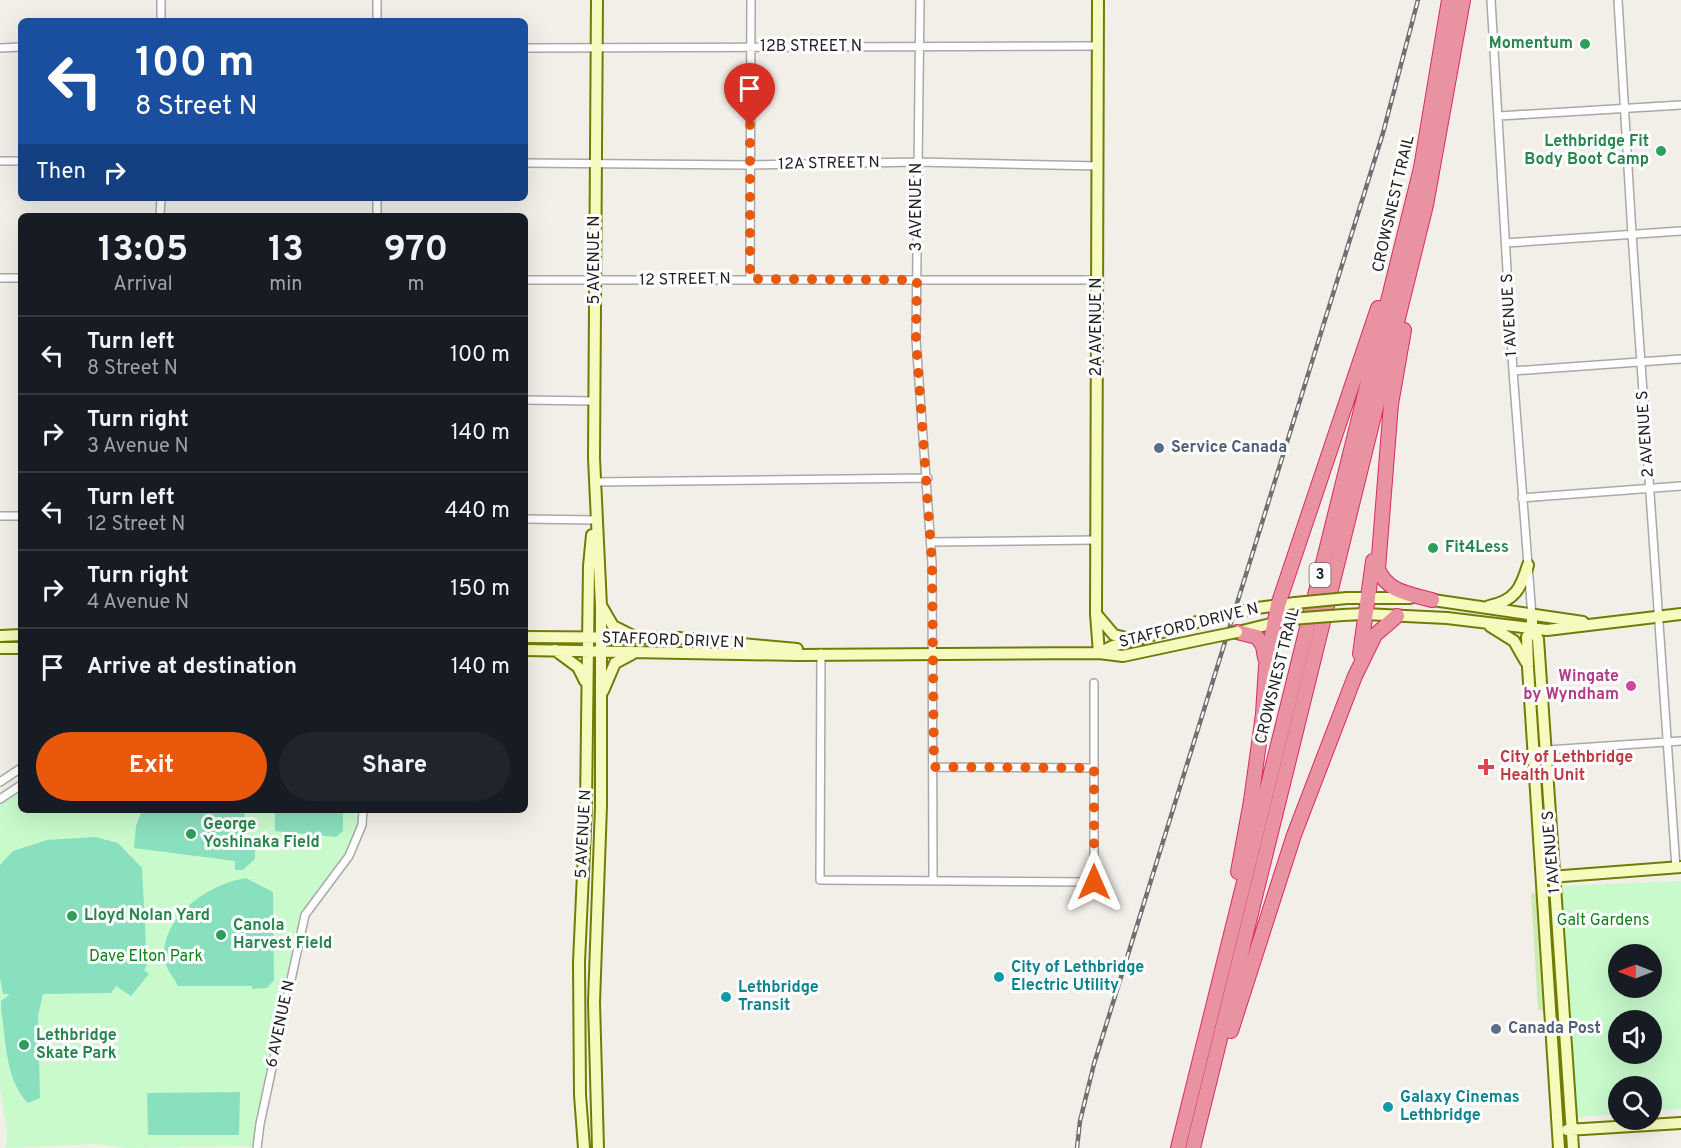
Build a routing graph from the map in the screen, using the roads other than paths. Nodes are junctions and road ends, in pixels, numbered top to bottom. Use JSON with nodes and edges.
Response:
{"nodes":[{"id":1,"x":161,"y":0,"type":"edge"},
{"id":2,"x":377,"y":0,"type":"edge"},
{"id":3,"x":597,"y":0,"type":"edge"},
{"id":4,"x":750,"y":0,"type":"edge"},
{"id":5,"x":920,"y":0,"type":"edge"},
{"id":6,"x":1098,"y":0,"type":"edge"},
{"id":7,"x":1449,"y":0,"type":"edge"},
{"id":8,"x":1463,"y":0,"type":"edge"},
{"id":9,"x":1491,"y":0,"type":"edge"},
{"id":10,"x":1618,"y":0,"type":"edge"},
{"id":11,"x":161,"y":18,"type":"edge"},
{"id":12,"x":377,"y":18,"type":"edge"},
{"id":13,"x":1097,"y":46,"type":"junction"},
{"id":14,"x":18,"y":47,"type":"edge"},
{"id":15,"x":750,"y":47,"type":"junction"},
{"id":16,"x":919,"y":47,"type":"junction"},
{"id":17,"x":0,"y":48,"type":"edge"},
{"id":18,"x":528,"y":48,"type":"edge"},
{"id":19,"x":596,"y":49,"type":"junction"},
{"id":20,"x":1681,"y":105,"type":"edge"},
{"id":21,"x":1626,"y":109,"type":"junction"},
{"id":22,"x":1498,"y":116,"type":"junction"},
{"id":23,"x":0,"y":161,"type":"edge"},
{"id":24,"x":18,"y":161,"type":"edge"},
{"id":25,"x":917,"y":162,"type":"junction"},
{"id":26,"x":528,"y":163,"type":"edge"},
{"id":27,"x":596,"y":164,"type":"junction"},
{"id":28,"x":750,"y":165,"type":"junction"},
{"id":29,"x":1098,"y":166,"type":"junction"},
{"id":30,"x":1426,"y":205,"type":"junction"},
{"id":31,"x":1681,"y":231,"type":"edge"},
{"id":32,"x":1405,"y":232,"type":"junction"},
{"id":33,"x":1632,"y":234,"type":"junction"},
{"id":34,"x":1506,"y":243,"type":"junction"},
{"id":35,"x":0,"y":278,"type":"edge"},
{"id":36,"x":18,"y":278,"type":"edge"},
{"id":37,"x":750,"y":279,"type":"junction"},
{"id":38,"x":528,"y":280,"type":"edge"},
{"id":39,"x":917,"y":280,"type":"junction"},
{"id":40,"x":1097,"y":280,"type":"junction"},
{"id":41,"x":595,"y":281,"type":"junction"},
{"id":42,"x":1681,"y":359,"type":"edge"},
{"id":43,"x":1641,"y":362,"type":"junction"},
{"id":44,"x":1514,"y":371,"type":"junction"},
{"id":45,"x":528,"y":400,"type":"edge"},
{"id":46,"x":594,"y":401,"type":"junction"},
{"id":47,"x":928,"y":478,"type":"junction"},
{"id":48,"x":594,"y":482,"type":"junction"},
{"id":49,"x":1681,"y":486,"type":"edge"},
{"id":50,"x":1650,"y":488,"type":"junction"},
{"id":51,"x":1522,"y":498,"type":"junction"},
{"id":52,"x":0,"y":516,"type":"edge"},
{"id":53,"x":18,"y":516,"type":"edge"},
{"id":54,"x":528,"y":519,"type":"edge"},
{"id":55,"x":595,"y":520,"type":"junction"},
{"id":56,"x":1379,"y":529,"type":"junction"},
{"id":57,"x":1096,"y":540,"type":"junction"},
{"id":58,"x":931,"y":542,"type":"junction"},
{"id":59,"x":1528,"y":565,"type":"junction"},
{"id":60,"x":1366,"y":597,"type":"junction"},
{"id":61,"x":1432,"y":600,"type":"junction"},
{"id":62,"x":1278,"y":605,"type":"junction"},
{"id":63,"x":601,"y":606,"type":"junction"},
{"id":64,"x":1480,"y":607,"type":"junction"},
{"id":65,"x":1096,"y":614,"type":"junction"},
{"id":66,"x":1364,"y":614,"type":"junction"},
{"id":67,"x":1681,"y":614,"type":"edge"},
{"id":68,"x":1397,"y":616,"type":"junction"},
{"id":69,"x":1532,"y":616,"type":"junction"},
{"id":70,"x":1659,"y":616,"type":"junction"},
{"id":71,"x":1481,"y":622,"type":"junction"},
{"id":72,"x":1592,"y":622,"type":"junction"},
{"id":73,"x":1273,"y":625,"type":"junction"},
{"id":74,"x":1532,"y":629,"type":"junction"},
{"id":75,"x":1246,"y":632,"type":"junction"},
{"id":76,"x":18,"y":635,"type":"edge"},
{"id":77,"x":0,"y":636,"type":"edge"},
{"id":78,"x":528,"y":638,"type":"edge"},
{"id":79,"x":587,"y":638,"type":"junction"},
{"id":80,"x":601,"y":638,"type":"junction"},
{"id":81,"x":636,"y":638,"type":"junction"},
{"id":82,"x":1135,"y":640,"type":"junction"},
{"id":83,"x":0,"y":648,"type":"edge"},
{"id":84,"x":18,"y":648,"type":"edge"},
{"id":85,"x":528,"y":650,"type":"edge"},
{"id":86,"x":555,"y":650,"type":"junction"},
{"id":87,"x":588,"y":651,"type":"junction"},
{"id":88,"x":601,"y":651,"type":"junction"},
{"id":89,"x":642,"y":651,"type":"junction"},
{"id":90,"x":821,"y":653,"type":"junction"},
{"id":91,"x":1099,"y":653,"type":"junction"},
{"id":92,"x":934,"y":654,"type":"junction"},
{"id":93,"x":1266,"y":666,"type":"junction"},
{"id":94,"x":1528,"y":667,"type":"junction"},
{"id":95,"x":1355,"y":676,"type":"junction"},
{"id":96,"x":1094,"y":683,"type":"dead end"},
{"id":97,"x":587,"y":690,"type":"junction"},
{"id":98,"x":600,"y":697,"type":"junction"},
{"id":99,"x":1681,"y":741,"type":"edge"},
{"id":100,"x":1667,"y":742,"type":"junction"},
{"id":101,"x":1539,"y":750,"type":"junction"},
{"id":102,"x":934,"y":767,"type":"junction"},
{"id":103,"x":1094,"y":768,"type":"junction"},
{"id":104,"x":18,"y":770,"type":"edge"},
{"id":105,"x":0,"y":782,"type":"edge"},
{"id":106,"x":18,"y":787,"type":"edge"},
{"id":107,"x":0,"y":799,"type":"edge"},
{"id":108,"x":363,"y":813,"type":"edge"},
{"id":109,"x":1678,"y":867,"type":"edge"},
{"id":110,"x":1554,"y":877,"type":"junction"},
{"id":111,"x":1540,"y":878,"type":"junction"},
{"id":112,"x":933,"y":881,"type":"junction"},
{"id":113,"x":1199,"y":1066,"type":"junction"},
{"id":114,"x":1681,"y":1123,"type":"edge"},
{"id":115,"x":1572,"y":1130,"type":"junction"},
{"id":116,"x":1558,"y":1131,"type":"junction"},
{"id":117,"x":257,"y":1148,"type":"edge"},
{"id":118,"x":584,"y":1148,"type":"edge"},
{"id":119,"x":598,"y":1148,"type":"edge"},
{"id":120,"x":1178,"y":1148,"type":"edge"},
{"id":121,"x":1194,"y":1148,"type":"edge"},
{"id":122,"x":1559,"y":1148,"type":"edge"},
{"id":123,"x":1573,"y":1148,"type":"edge"}],
"edges":[{"from":1,"to":11,"type":"street"},
{"from":2,"to":12,"type":"street"},
{"from":3,"to":19,"type":"main road","name":"5 AVENUE N"},
{"from":4,"to":15,"type":"street"},
{"from":5,"to":16,"type":"street","name":"3 AVENUE N"},
{"from":6,"to":13,"type":"main road","name":"2A AVENUE N"},
{"from":7,"to":32,"type":"highway","name":"CROWSNEST TRAIL","number":"3"},
{"from":8,"to":30,"type":"highway","name":"CROWSNEST TRAIL","number":"3"},
{"from":9,"to":22,"type":"street","name":"1 AVENUE S"},
{"from":10,"to":21,"type":"street","name":"2 AVENUE S"},
{"from":13,"to":16,"type":"street","name":"12B STREET N"},
{"from":13,"to":29,"type":"main road","name":"2A AVENUE N"},
{"from":14,"to":17,"type":"street"},
{"from":15,"to":16,"type":"street","name":"12B STREET N"},
{"from":15,"to":19,"type":"street","name":"12B STREET N"},
{"from":15,"to":28,"type":"street"},
{"from":16,"to":25,"type":"street","name":"3 AVENUE N"},
{"from":18,"to":19,"type":"street","name":"12B STREET N"},
{"from":19,"to":27,"type":"main road","name":"5 AVENUE N"},
{"from":20,"to":21,"type":"street"},
{"from":21,"to":22,"type":"street"},
{"from":21,"to":33,"type":"street","name":"2 AVENUE S"},
{"from":22,"to":34,"type":"street","name":"1 AVENUE S"},
{"from":23,"to":24,"type":"street"},
{"from":25,"to":28,"type":"street","name":"12A STREET N"},
{"from":25,"to":29,"type":"street","name":"12A STREET N"},
{"from":25,"to":39,"type":"street","name":"3 AVENUE N"},
{"from":26,"to":27,"type":"street","name":"12A STREET N"},
{"from":27,"to":28,"type":"street","name":"12A STREET N"},
{"from":27,"to":41,"type":"main road","name":"5 AVENUE N"},
{"from":28,"to":37,"type":"street"},
{"from":29,"to":40,"type":"main road","name":"2A AVENUE N"},
{"from":30,"to":56,"type":"highway"},
{"from":30,"to":121,"type":"highway","name":"CROWSNEST TRAIL","number":"3"},
{"from":31,"to":33,"type":"street"},
{"from":32,"to":62,"type":"highway"},
{"from":32,"to":113,"type":"highway","name":"CROWSNEST TRAIL","number":"3"},
{"from":33,"to":34,"type":"street"},
{"from":33,"to":43,"type":"street","name":"2 AVENUE S"},
{"from":34,"to":44,"type":"street","name":"1 AVENUE S"},
{"from":35,"to":36,"type":"street"},
{"from":37,"to":39,"type":"street","name":"12 STREET N"},
{"from":37,"to":41,"type":"street","name":"12 STREET N"},
{"from":38,"to":41,"type":"street","name":"12 STREET N"},
{"from":39,"to":40,"type":"street","name":"12 STREET N"},
{"from":39,"to":47,"type":"street","name":"3 AVENUE N"},
{"from":40,"to":57,"type":"main road","name":"2A AVENUE N"},
{"from":41,"to":46,"type":"main road","name":"5 AVENUE N"},
{"from":42,"to":43,"type":"street"},
{"from":43,"to":44,"type":"street"},
{"from":43,"to":50,"type":"street","name":"2 AVENUE S"},
{"from":44,"to":51,"type":"street","name":"1 AVENUE S"},
{"from":45,"to":46,"type":"street"},
{"from":46,"to":48,"type":"main road","name":"5 AVENUE N"},
{"from":47,"to":48,"type":"street"},
{"from":47,"to":58,"type":"street","name":"3 AVENUE N"},
{"from":48,"to":55,"type":"main road","name":"5 AVENUE N"},
{"from":49,"to":50,"type":"street"},
{"from":50,"to":51,"type":"street"},
{"from":50,"to":70,"type":"street","name":"2 AVENUE S"},
{"from":51,"to":59,"type":"street","name":"1 AVENUE S"},
{"from":52,"to":53,"type":"street"},
{"from":54,"to":55,"type":"street"},
{"from":55,"to":63,"type":"main road","name":"5 AVENUE N"},
{"from":55,"to":79,"type":"main road","name":"5 AVENUE N"},
{"from":56,"to":60,"type":"highway"},
{"from":56,"to":61,"type":"highway"},
{"from":57,"to":58,"type":"street"},
{"from":57,"to":65,"type":"main road","name":"2A AVENUE N"},
{"from":58,"to":92,"type":"street","name":"3 AVENUE N"},
{"from":59,"to":64,"type":"main road"},
{"from":59,"to":69,"type":"street","name":"1 AVENUE S"},
{"from":60,"to":61,"type":"main road","name":"STAFFORD DRIVE N"},
{"from":60,"to":62,"type":"main road","name":"STAFFORD DRIVE N","bridge":true},
{"from":60,"to":66,"type":"highway"},
{"from":61,"to":64,"type":"main road","name":"STAFFORD DRIVE N"},
{"from":62,"to":73,"type":"highway"},
{"from":62,"to":82,"type":"main road","name":"STAFFORD DRIVE N","bridge":true},
{"from":63,"to":80,"type":"main road","name":"5 AVENUE N"},
{"from":63,"to":81,"type":"main road"},
{"from":64,"to":69,"type":"main road","name":"STAFFORD DRIVE N"},
{"from":65,"to":82,"type":"main road"},
{"from":65,"to":91,"type":"main road","name":"2A AVENUE N"},
{"from":66,"to":68,"type":"main road","name":"STAFFORD DRIVE N"},
{"from":66,"to":73,"type":"main road","name":"STAFFORD DRIVE N","bridge":true},
{"from":66,"to":95,"type":"highway"},
{"from":67,"to":70,"type":"main road"},
{"from":68,"to":71,"type":"main road","name":"STAFFORD DRIVE N"},
{"from":68,"to":95,"type":"highway"},
{"from":69,"to":72,"type":"main road","name":"STAFFORD DRIVE N"},
{"from":69,"to":74,"type":"main road","name":"1 AVENUE S"},
{"from":70,"to":72,"type":"main road"},
{"from":70,"to":100,"type":"street","name":"2 AVENUE S"},
{"from":71,"to":74,"type":"main road","name":"STAFFORD DRIVE N"},
{"from":71,"to":94,"type":"main road"},
{"from":72,"to":74,"type":"main road","name":"STAFFORD DRIVE N"},
{"from":73,"to":75,"type":"main road","name":"STAFFORD DRIVE N"},
{"from":73,"to":93,"type":"highway"},
{"from":74,"to":94,"type":"main road","name":"1 AVENUE S"},
{"from":74,"to":101,"type":"main road","name":"1 AVENUE S"},
{"from":75,"to":91,"type":"main road","name":"STAFFORD DRIVE N","bridge":true},
{"from":75,"to":93,"type":"highway"},
{"from":76,"to":77,"type":"main road"},
{"from":78,"to":79,"type":"main road","name":"STAFFORD DRIVE N"},
{"from":79,"to":80,"type":"main road","name":"STAFFORD DRIVE N"},
{"from":79,"to":87,"type":"main road","name":"5 AVENUE N"},
{"from":80,"to":81,"type":"main road","name":"STAFFORD DRIVE N"},
{"from":80,"to":88,"type":"main road","name":"5 AVENUE N"},
{"from":81,"to":90,"type":"main road","name":"STAFFORD DRIVE N"},
{"from":82,"to":91,"type":"main road","name":"STAFFORD DRIVE N"},
{"from":83,"to":84,"type":"main road"},
{"from":85,"to":86,"type":"main road","name":"STAFFORD DRIVE N"},
{"from":86,"to":87,"type":"main road","name":"STAFFORD DRIVE N"},
{"from":86,"to":97,"type":"main road"},
{"from":87,"to":88,"type":"main road","name":"STAFFORD DRIVE N"},
{"from":87,"to":97,"type":"main road","name":"5 AVENUE N"},
{"from":88,"to":89,"type":"main road","name":"STAFFORD DRIVE N"},
{"from":88,"to":98,"type":"main road","name":"5 AVENUE N"},
{"from":89,"to":90,"type":"main road","name":"STAFFORD DRIVE N"},
{"from":89,"to":98,"type":"main road"},
{"from":90,"to":92,"type":"main road","name":"STAFFORD DRIVE N"},
{"from":90,"to":112,"type":"street"},
{"from":91,"to":92,"type":"main road","name":"STAFFORD DRIVE N"},
{"from":92,"to":102,"type":"street","name":"3 AVENUE N"},
{"from":93,"to":113,"type":"highway"},
{"from":94,"to":101,"type":"main road","name":"1 AVENUE S"},
{"from":95,"to":121,"type":"highway"},
{"from":96,"to":103,"type":"street"},
{"from":97,"to":118,"type":"main road","name":"5 AVENUE N"},
{"from":98,"to":119,"type":"main road","name":"5 AVENUE N"},
{"from":99,"to":100,"type":"street"},
{"from":100,"to":101,"type":"street"},
{"from":100,"to":109,"type":"street","name":"2 AVENUE S"},
{"from":101,"to":110,"type":"main road","name":"1 AVENUE S"},
{"from":101,"to":111,"type":"main road","name":"1 AVENUE S"},
{"from":102,"to":103,"type":"street"},
{"from":102,"to":112,"type":"street","name":"3 AVENUE N"},
{"from":103,"to":112,"type":"street"},
{"from":104,"to":105,"type":"street"},
{"from":106,"to":107,"type":"street"},
{"from":108,"to":117,"type":"street","name":"6 AVENUE N"},
{"from":109,"to":110,"type":"main road"},
{"from":110,"to":111,"type":"main road"},
{"from":110,"to":115,"type":"main road","name":"1 AVENUE S"},
{"from":111,"to":116,"type":"main road","name":"1 AVENUE S"},
{"from":113,"to":120,"type":"highway","name":"CROWSNEST TRAIL","number":"3"},
{"from":114,"to":115,"type":"main road"},
{"from":115,"to":116,"type":"main road"},
{"from":115,"to":123,"type":"main road","name":"1 AVENUE S"},
{"from":116,"to":122,"type":"main road","name":"1 AVENUE S"}]}
